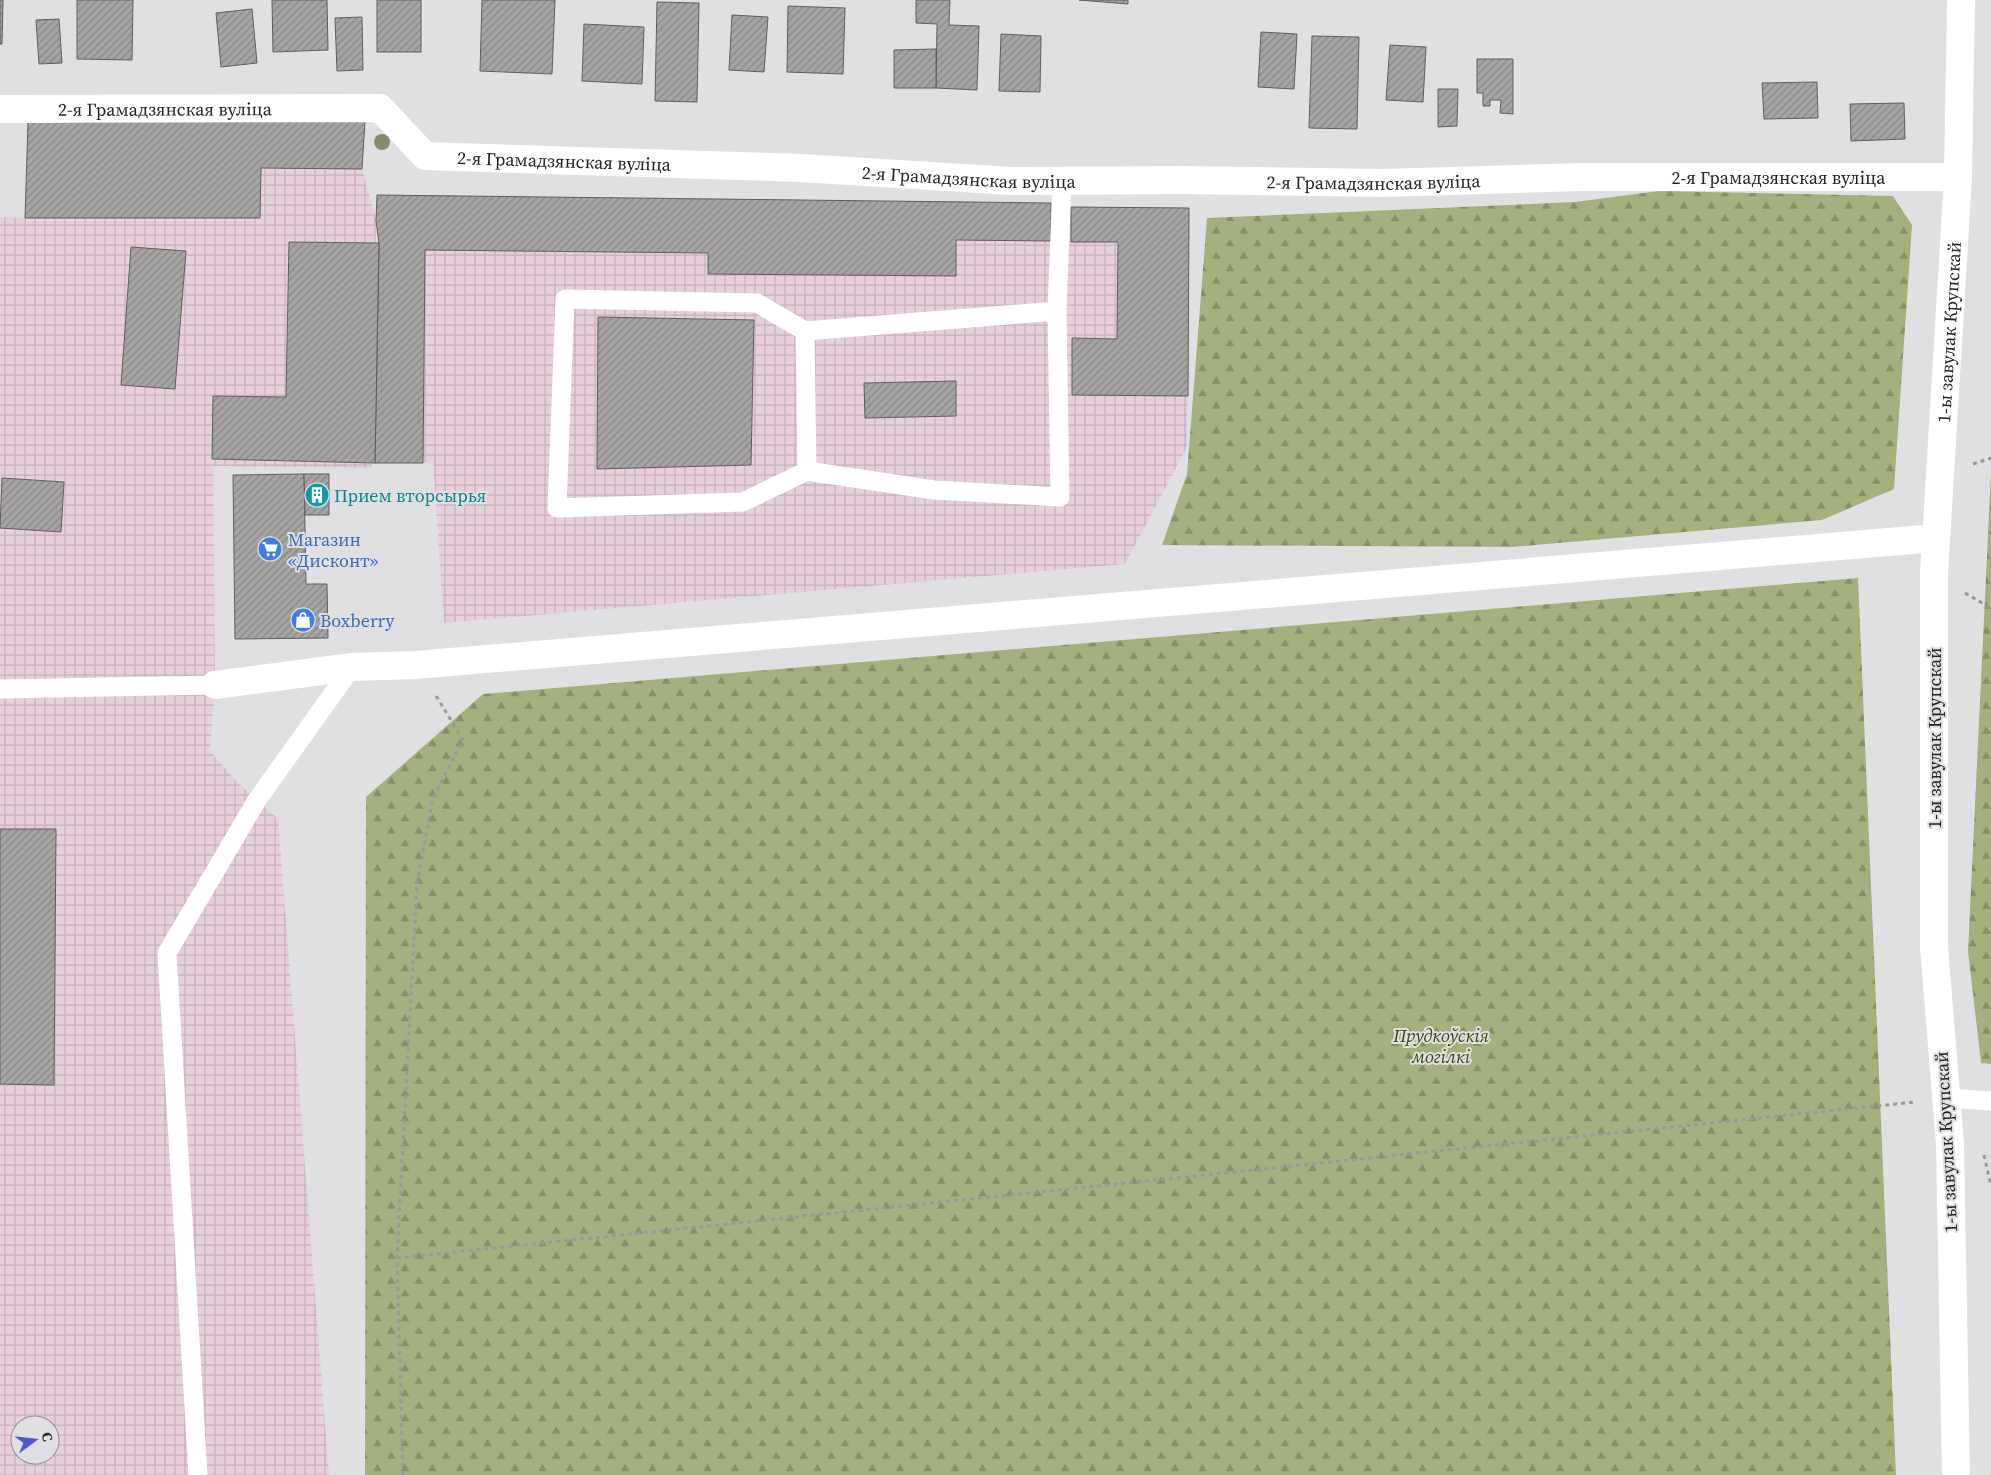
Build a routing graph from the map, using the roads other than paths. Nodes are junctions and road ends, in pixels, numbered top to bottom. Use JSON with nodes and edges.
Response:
{"nodes":[{"id":1,"x":1961,"y":0,"type":"edge"},
{"id":2,"x":0,"y":109,"type":"edge"},
{"id":3,"x":1958,"y":177,"type":"junction"},
{"id":4,"x":1062,"y":181,"type":"junction"},
{"id":5,"x":1057,"y":311,"type":"junction"},
{"id":6,"x":805,"y":331,"type":"junction"},
{"id":7,"x":808,"y":471,"type":"junction"},
{"id":8,"x":1936,"y":538,"type":"junction"},
{"id":9,"x":352,"y":667,"type":"junction"},
{"id":10,"x":215,"y":684,"type":"joint"},
{"id":11,"x":0,"y":689,"type":"edge"},
{"id":12,"x":1946,"y":1098,"type":"junction"},
{"id":13,"x":1991,"y":1101,"type":"edge"},
{"id":14,"x":198,"y":1475,"type":"edge"},
{"id":15,"x":1956,"y":1475,"type":"edge"}],
"edges":[{"from":1,"to":3,"type":"street","name":"1-ы завулак Крупскай"},
{"from":2,"to":4,"type":"street","name":"2-я Грамадзянская вуліца"},
{"from":3,"to":4,"type":"street","name":"2-я Грамадзянская вуліца"},
{"from":3,"to":8,"type":"street","name":"1-ы завулак Крупскай"},
{"from":4,"to":5,"type":"lane"},
{"from":5,"to":6,"type":"lane"},
{"from":5,"to":7,"type":"lane"},
{"from":6,"to":7,"type":"lane"},
{"from":6,"to":7,"type":"lane"},
{"from":8,"to":9,"type":"street"},
{"from":8,"to":12,"type":"street","name":"1-ы завулак Крупскай"},
{"from":9,"to":10,"type":"street"},
{"from":9,"to":14,"type":"lane"},
{"from":10,"to":11,"type":"lane"},
{"from":12,"to":13,"type":"lane"},
{"from":12,"to":15,"type":"street","name":"1-ы завулак Крупскай"}]}
